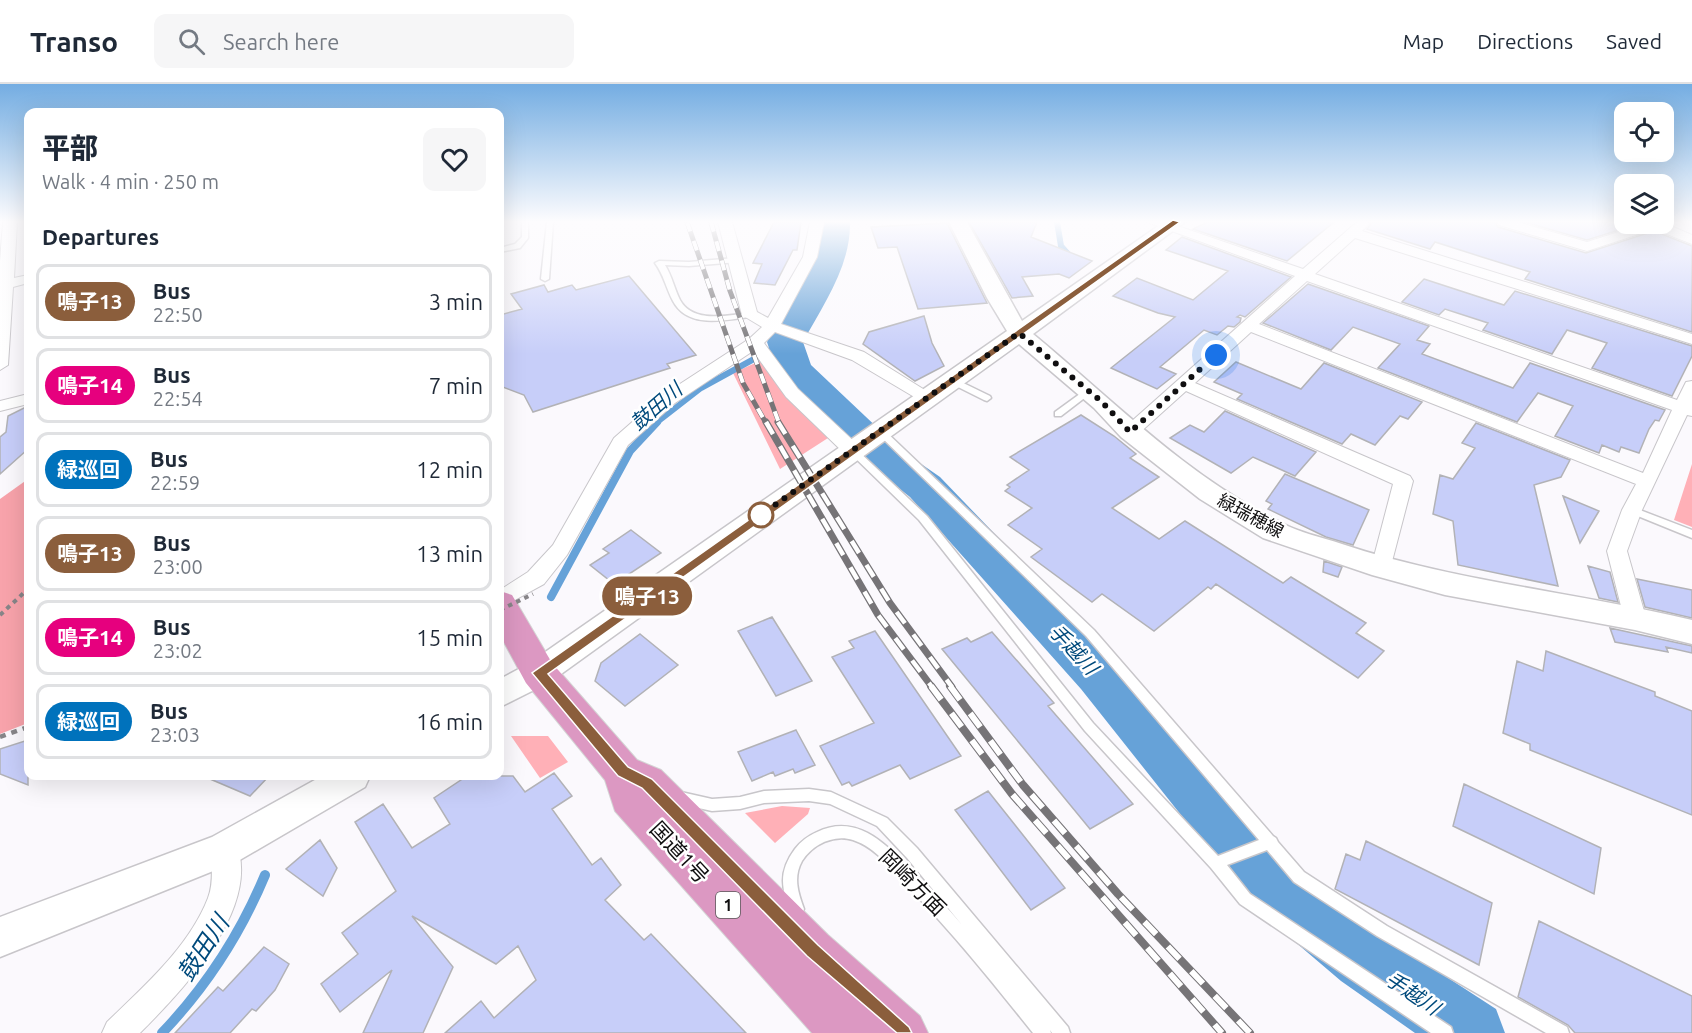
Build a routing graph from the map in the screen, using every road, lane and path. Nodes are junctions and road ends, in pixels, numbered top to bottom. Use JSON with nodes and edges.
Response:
{"nodes":[{"id":1,"x":5,"y":266,"type":"edge"},
{"id":2,"x":546,"y":266,"type":"edge"},
{"id":3,"x":662,"y":266,"type":"edge"},
{"id":4,"x":737,"y":266,"type":"edge"},
{"id":5,"x":805,"y":266,"type":"edge"},
{"id":6,"x":981,"y":266,"type":"edge"},
{"id":7,"x":1108,"y":266,"type":"edge"},
{"id":8,"x":1282,"y":266,"type":"edge"},
{"id":9,"x":1315,"y":266,"type":"edge"},
{"id":10,"x":1459,"y":266,"type":"edge"},
{"id":11,"x":1305,"y":275,"type":"junction"},
{"id":12,"x":545,"y":279,"type":"dead end"},
{"id":13,"x":24,"y":280,"type":"edge"},
{"id":14,"x":3,"y":285,"type":"edge"},
{"id":15,"x":750,"y":315,"type":"junction"},
{"id":16,"x":1249,"y":326,"type":"junction"},
{"id":17,"x":775,"y":327,"type":"junction"},
{"id":18,"x":1019,"y":333,"type":"junction"},
{"id":19,"x":1692,"y":339,"type":"edge"},
{"id":20,"x":760,"y":350,"type":"junction"},
{"id":21,"x":0,"y":365,"type":"edge"},
{"id":22,"x":951,"y":380,"type":"junction"},
{"id":23,"x":1184,"y":384,"type":"junction"},
{"id":24,"x":1692,"y":386,"type":"edge"},
{"id":25,"x":1088,"y":391,"type":"junction"},
{"id":26,"x":927,"y":398,"type":"junction"},
{"id":27,"x":987,"y":398,"type":"dead end"},
{"id":28,"x":24,"y":400,"type":"edge"},
{"id":29,"x":0,"y":406,"type":"edge"},
{"id":30,"x":1687,"y":409,"type":"edge"},
{"id":31,"x":1058,"y":414,"type":"dead end"},
{"id":32,"x":1130,"y":432,"type":"junction"},
{"id":33,"x":867,"y":440,"type":"junction"},
{"id":34,"x":1646,"y":481,"type":"junction"},
{"id":35,"x":1632,"y":510,"type":"junction"},
{"id":36,"x":1692,"y":534,"type":"edge"},
{"id":37,"x":1382,"y":568,"type":"junction"},
{"id":38,"x":24,"y":593,"type":"edge"},
{"id":39,"x":533,"y":594,"type":"dead end"},
{"id":40,"x":504,"y":599,"type":"edge"},
{"id":41,"x":504,"y":608,"type":"edge"},
{"id":42,"x":504,"y":609,"type":"edge"},
{"id":43,"x":0,"y":615,"type":"edge"},
{"id":44,"x":1635,"y":618,"type":"junction"},
{"id":45,"x":1692,"y":632,"type":"edge"},
{"id":46,"x":539,"y":673,"type":"junction"},
{"id":47,"x":504,"y":692,"type":"edge"},
{"id":48,"x":24,"y":728,"type":"edge"},
{"id":49,"x":0,"y":737,"type":"edge"},
{"id":50,"x":635,"y":778,"type":"junction"},
{"id":51,"x":346,"y":780,"type":"edge"},
{"id":52,"x":1268,"y":844,"type":"junction"},
{"id":53,"x":225,"y":849,"type":"junction"},
{"id":54,"x":1221,"y":861,"type":"junction"},
{"id":55,"x":808,"y":921,"type":"dead end"},
{"id":56,"x":0,"y":937,"type":"edge"},
{"id":57,"x":118,"y":1033,"type":"edge"},
{"id":58,"x":845,"y":1033,"type":"edge"},
{"id":59,"x":903,"y":1033,"type":"edge"},
{"id":60,"x":1043,"y":1033,"type":"edge"},
{"id":61,"x":1062,"y":1033,"type":"edge"},
{"id":62,"x":1445,"y":1033,"type":"edge"},
{"id":63,"x":1561,"y":1033,"type":"edge"}],
"edges":[{"from":1,"to":14,"type":"street"},
{"from":2,"to":12,"type":"lane"},
{"from":3,"to":15,"type":"lane"},
{"from":4,"to":15,"type":"street"},
{"from":5,"to":17,"type":"street"},
{"from":6,"to":18,"type":"street","name":"緑瑞穂線"},
{"from":7,"to":18,"type":"street"},
{"from":8,"to":11,"type":"street"},
{"from":9,"to":11,"type":"street"},
{"from":10,"to":19,"type":"street"},
{"from":11,"to":16,"type":"street"},
{"from":11,"to":30,"type":"street"},
{"from":13,"to":14,"type":"street"},
{"from":14,"to":21,"type":"street"},
{"from":15,"to":17,"type":"street"},
{"from":16,"to":23,"type":"street"},
{"from":16,"to":34,"type":"street"},
{"from":17,"to":20,"type":"street"},
{"from":17,"to":26,"type":"street"},
{"from":18,"to":22,"type":"street"},
{"from":18,"to":25,"type":"street","name":"緑瑞穂線"},
{"from":20,"to":33,"type":"street"},
{"from":20,"to":40,"type":"street"},
{"from":22,"to":26,"type":"street"},
{"from":22,"to":27,"type":"lane"},
{"from":23,"to":32,"type":"street"},
{"from":23,"to":37,"type":"street"},
{"from":24,"to":30,"type":"street"},
{"from":25,"to":31,"type":"lane"},
{"from":25,"to":32,"type":"street","name":"緑瑞穂線"},
{"from":26,"to":33,"type":"street"},
{"from":28,"to":29,"type":"street"},
{"from":30,"to":34,"type":"street"},
{"from":32,"to":37,"type":"street","name":"緑瑞穂線"},
{"from":33,"to":46,"type":"street"},
{"from":33,"to":52,"type":"lane"},
{"from":33,"to":54,"type":"lane"},
{"from":34,"to":35,"type":"street"},
{"from":35,"to":36,"type":"lane"},
{"from":35,"to":44,"type":"street"},
{"from":37,"to":44,"type":"street","name":"緑瑞穂線"},
{"from":38,"to":43,"type":"path"},
{"from":39,"to":41,"type":"path","bridge":true},
{"from":42,"to":46,"type":"highway","name":"国道1号","number":"1"},
{"from":44,"to":45,"type":"street","name":"緑瑞穂線"},
{"from":46,"to":47,"type":"street"},
{"from":46,"to":50,"type":"highway","name":"国道1号","number":"1"},
{"from":48,"to":49,"type":"path"},
{"from":50,"to":58,"type":"highway","name":"国道1号","number":"1"},
{"from":50,"to":59,"type":"highway","name":"国道1号","number":"1"},
{"from":50,"to":61,"type":"lane"},
{"from":51,"to":53,"type":"street"},
{"from":52,"to":54,"type":"lane"},
{"from":52,"to":63,"type":"lane"},
{"from":53,"to":56,"type":"street"},
{"from":53,"to":57,"type":"street"},
{"from":54,"to":62,"type":"lane"},
{"from":55,"to":60,"type":"lane","name":"岡崎方面"}]}
